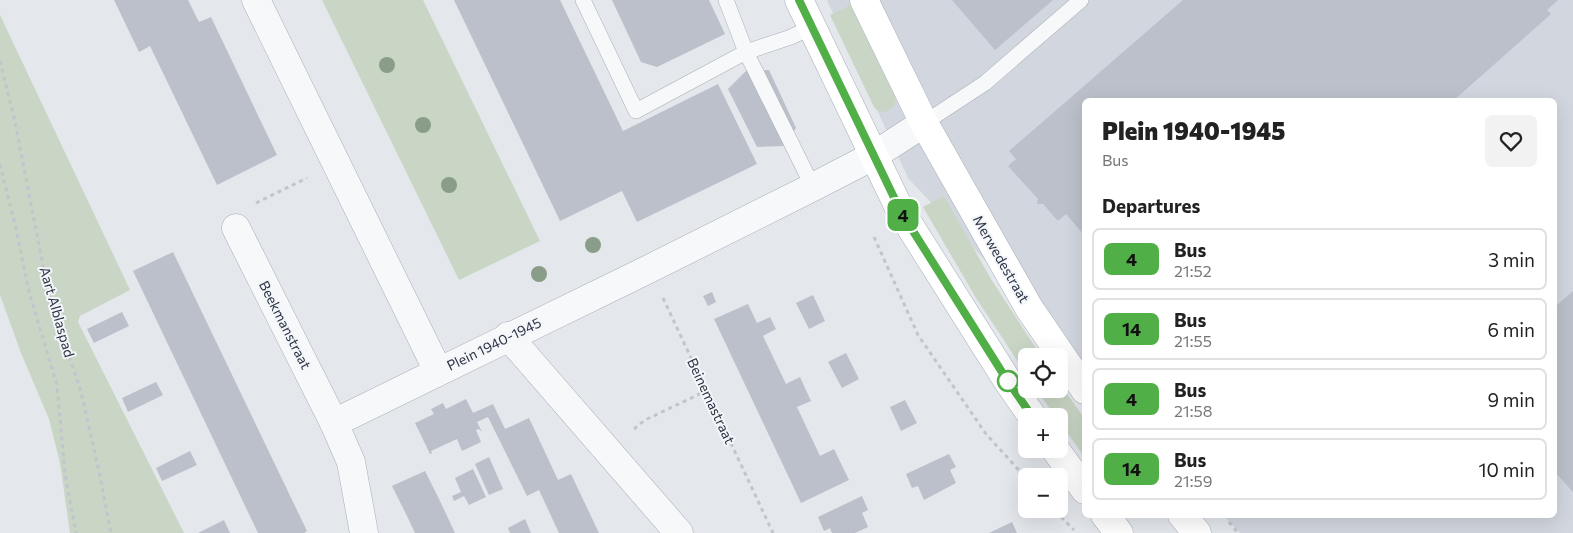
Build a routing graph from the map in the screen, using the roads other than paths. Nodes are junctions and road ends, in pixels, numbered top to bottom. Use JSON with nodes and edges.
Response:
{"nodes":[{"id":1,"x":256,"y":0,"type":"edge"},
{"id":2,"x":583,"y":0,"type":"edge"},
{"id":3,"x":726,"y":0,"type":"edge"},
{"id":4,"x":799,"y":0,"type":"edge"},
{"id":5,"x":864,"y":0,"type":"edge"},
{"id":6,"x":1081,"y":0,"type":"edge"},
{"id":7,"x":812,"y":27,"type":"junction"},
{"id":8,"x":746,"y":52,"type":"junction"},
{"id":9,"x":924,"y":123,"type":"junction"},
{"id":10,"x":873,"y":156,"type":"junction"},
{"id":11,"x":812,"y":187,"type":"junction"},
{"id":12,"x":236,"y":228,"type":"road end"},
{"id":13,"x":508,"y":336,"type":"junction"},
{"id":14,"x":438,"y":371,"type":"junction"},
{"id":15,"x":1082,"y":386,"type":"edge"},
{"id":16,"x":1026,"y":408,"type":"edge"},
{"id":17,"x":334,"y":422,"type":"junction"},
{"id":18,"x":1062,"y":458,"type":"edge"},
{"id":19,"x":1082,"y":486,"type":"edge"},
{"id":20,"x":1184,"y":518,"type":"edge"},
{"id":21,"x":364,"y":533,"type":"edge"},
{"id":22,"x":679,"y":533,"type":"edge"},
{"id":23,"x":1197,"y":533,"type":"edge"}],
"edges":[{"from":1,"to":14,"type":"street","name":"Plein 1940-1945"},
{"from":2,"to":8,"type":"lane"},
{"from":3,"to":8,"type":"lane"},
{"from":4,"to":7,"type":"main road"},
{"from":5,"to":9,"type":"main road","name":"Merwedestraat"},
{"from":6,"to":9,"type":"lane"},
{"from":7,"to":8,"type":"lane"},
{"from":7,"to":10,"type":"main road"},
{"from":8,"to":11,"type":"lane"},
{"from":9,"to":10,"type":"street"},
{"from":9,"to":15,"type":"main road","name":"Merwedestraat"},
{"from":10,"to":11,"type":"street","name":"Plein 1940-1945"},
{"from":10,"to":16,"type":"main road"},
{"from":11,"to":13,"type":"street","name":"Plein 1940-1945"},
{"from":12,"to":17,"type":"street","name":"Beekmanstraat"},
{"from":13,"to":14,"type":"street","name":"Plein 1940-1945"},
{"from":13,"to":22,"type":"street"},
{"from":14,"to":17,"type":"street"},
{"from":17,"to":21,"type":"street","name":"Beekmanstraat"},
{"from":18,"to":19,"type":"main road"},
{"from":20,"to":23,"type":"main road"}]}
